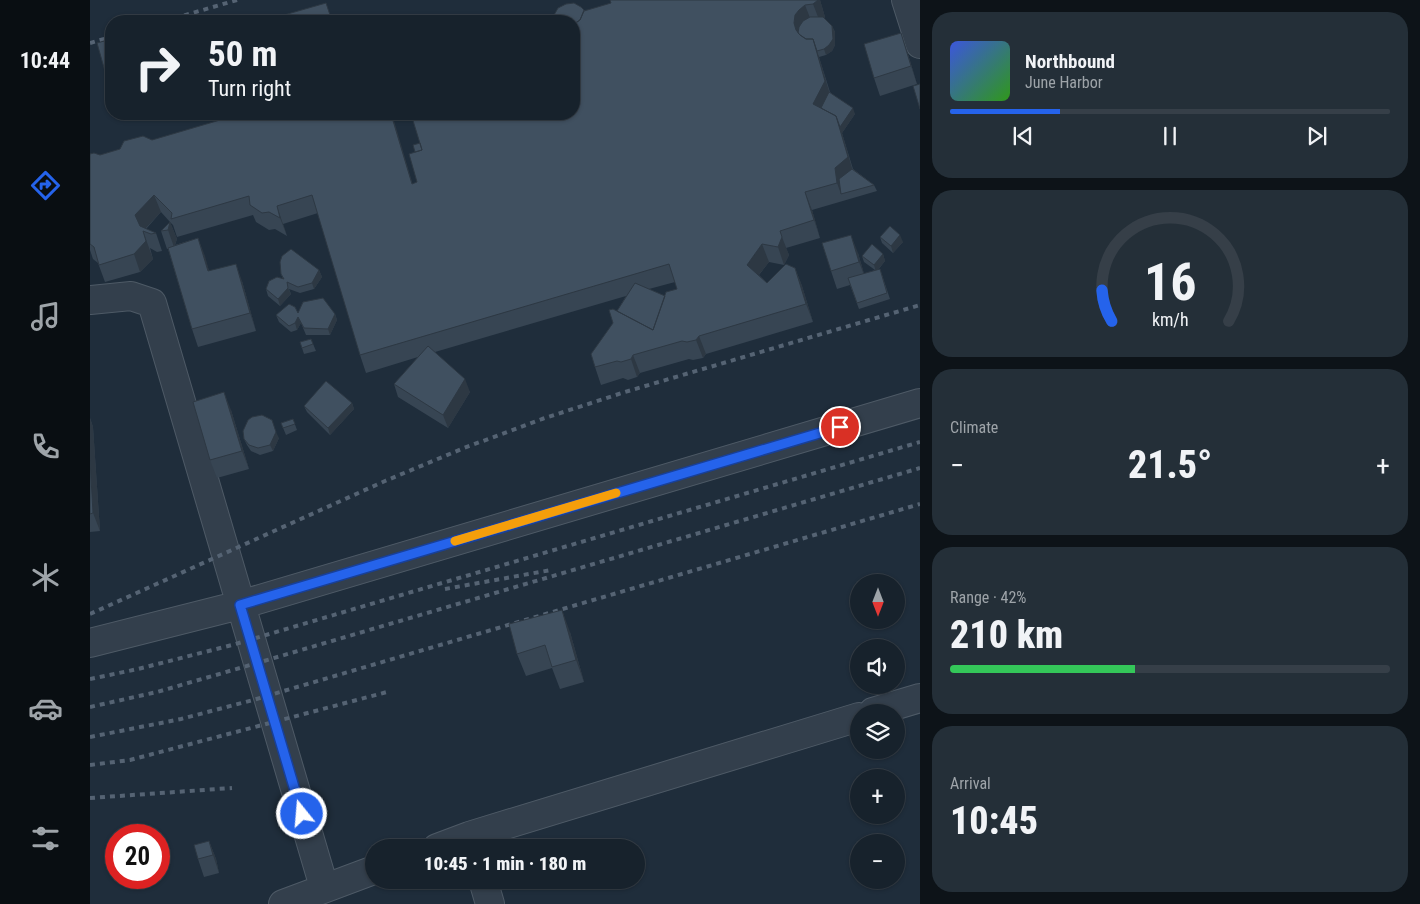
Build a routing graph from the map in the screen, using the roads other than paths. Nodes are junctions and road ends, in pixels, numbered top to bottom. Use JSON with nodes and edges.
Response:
{"nodes":[{"id":1,"x":906,"y":0,"type":"edge"},
{"id":2,"x":919,"y":38,"type":"edge"},
{"id":3,"x":90,"y":300,"type":"edge"},
{"id":4,"x":920,"y":403,"type":"edge"},
{"id":5,"x":240,"y":605,"type":"junction"},
{"id":6,"x":90,"y":643,"type":"edge"},
{"id":7,"x":920,"y":698,"type":"edge"},
{"id":8,"x":900,"y":704,"type":"edge"},
{"id":9,"x":850,"y":720,"type":"edge"},
{"id":10,"x":480,"y":839,"type":"edge"},
{"id":11,"x":365,"y":873,"type":"edge"},
{"id":12,"x":324,"y":887,"type":"junction"},
{"id":13,"x":486,"y":889,"type":"edge"},
{"id":14,"x":283,"y":904,"type":"edge"},
{"id":15,"x":490,"y":904,"type":"edge"}],
"edges":[{"from":1,"to":2,"type":"lane"},
{"from":3,"to":5,"type":"lane"},
{"from":4,"to":5,"type":"lane"},
{"from":5,"to":6,"type":"lane"},
{"from":5,"to":12,"type":"lane"},
{"from":7,"to":8,"type":"lane"},
{"from":9,"to":10,"type":"lane"},
{"from":11,"to":12,"type":"lane"},
{"from":12,"to":14,"type":"lane"},
{"from":13,"to":15,"type":"lane"}]}
